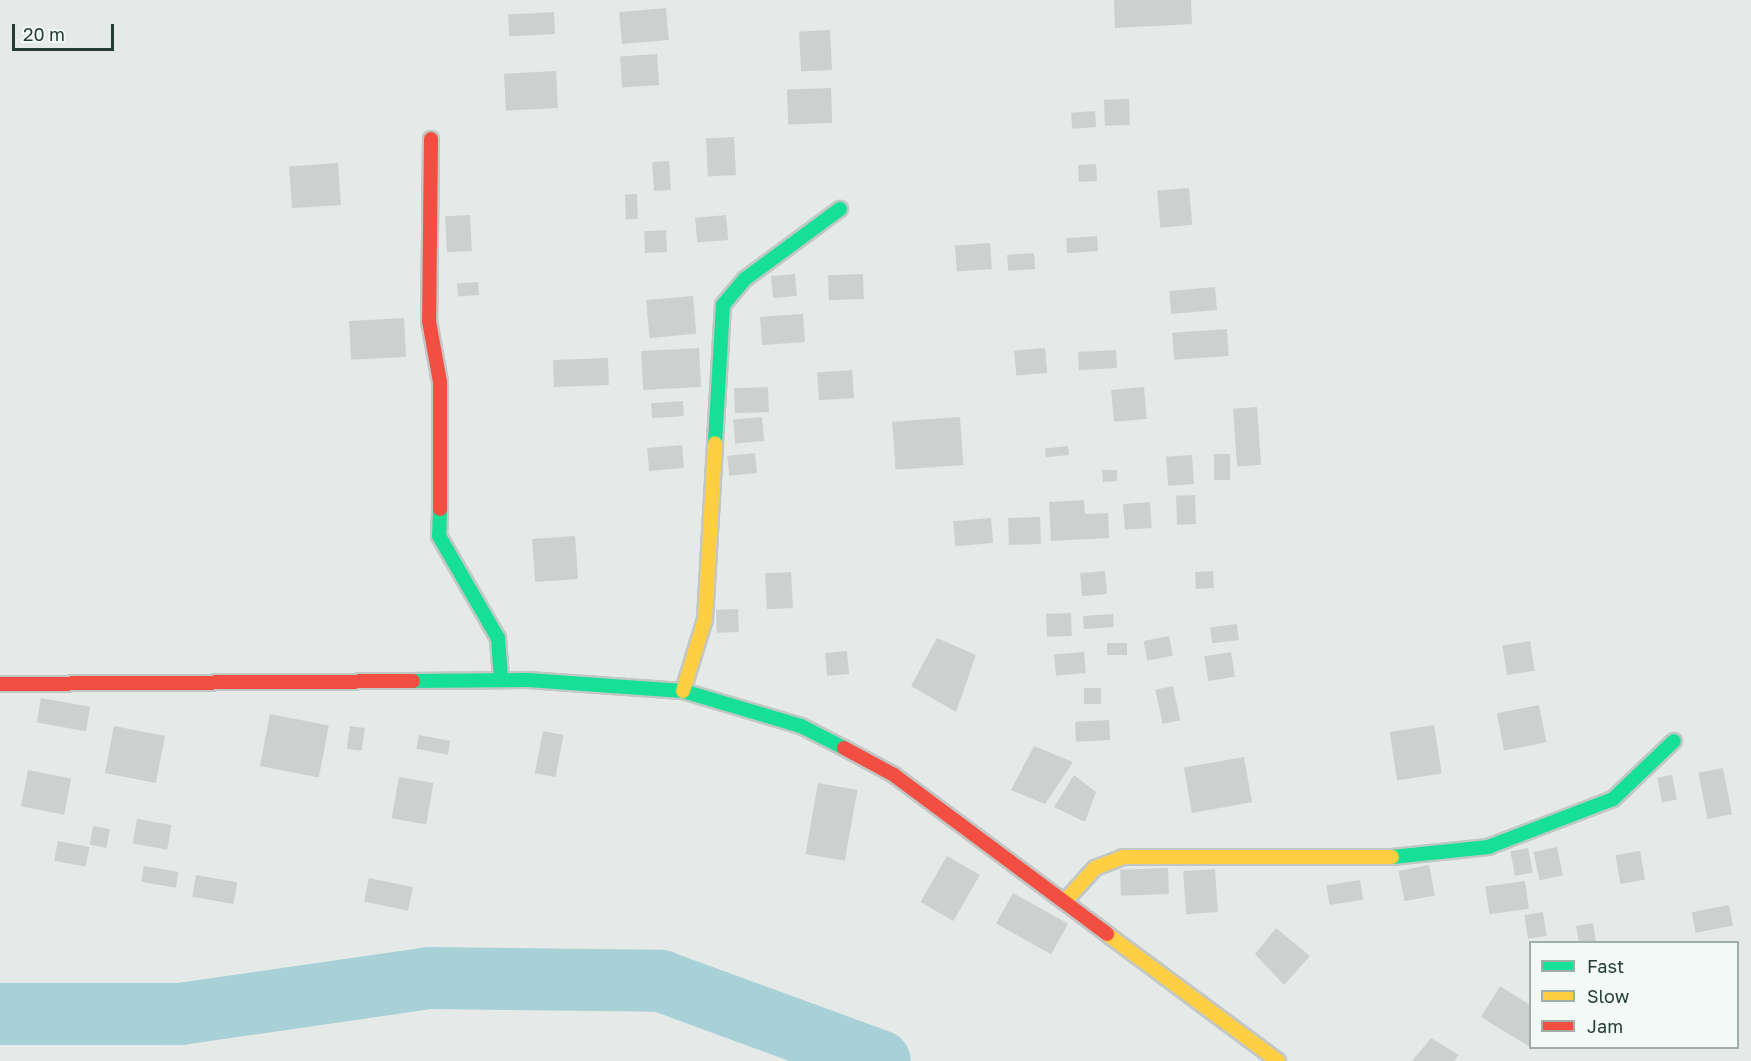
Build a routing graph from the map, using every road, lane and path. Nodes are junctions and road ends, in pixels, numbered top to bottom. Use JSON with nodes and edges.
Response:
{"nodes":[{"id":1,"x":431,"y":139,"type":"dead end"},
{"id":2,"x":840,"y":209,"type":"dead end"},
{"id":3,"x":501,"y":679,"type":"junction"},
{"id":4,"x":0,"y":684,"type":"edge"},
{"id":5,"x":684,"y":691,"type":"junction"},
{"id":6,"x":1674,"y":741,"type":"dead end"},
{"id":7,"x":1065,"y":901,"type":"junction"},
{"id":8,"x":1278,"y":1061,"type":"edge"}],
"edges":[{"from":1,"to":3,"type":"street"},
{"from":2,"to":5,"type":"street"},
{"from":3,"to":4,"type":"street"},
{"from":3,"to":5,"type":"street"},
{"from":5,"to":7,"type":"street"},
{"from":6,"to":7,"type":"street"},
{"from":7,"to":8,"type":"street"}]}
